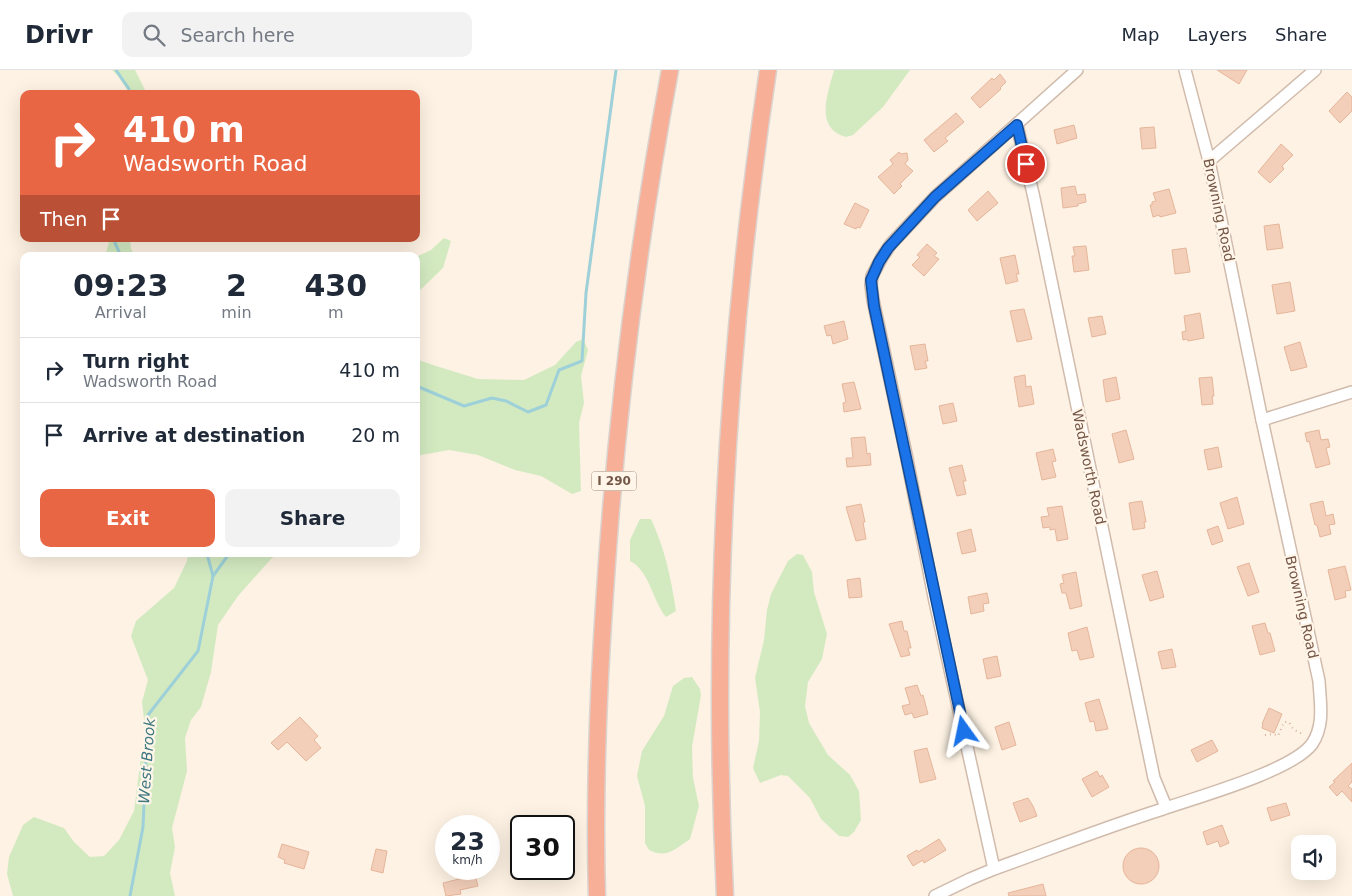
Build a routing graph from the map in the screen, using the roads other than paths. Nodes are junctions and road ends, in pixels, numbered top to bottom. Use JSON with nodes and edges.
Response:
{"nodes":[{"id":1,"x":670,"y":70,"type":"edge"},
{"id":2,"x":768,"y":70,"type":"edge"},
{"id":3,"x":1077,"y":70,"type":"edge"},
{"id":4,"x":1185,"y":70,"type":"edge"},
{"id":5,"x":1315,"y":70,"type":"edge"},
{"id":6,"x":1017,"y":125,"type":"junction"},
{"id":7,"x":1209,"y":161,"type":"junction"},
{"id":8,"x":1352,"y":392,"type":"edge"},
{"id":9,"x":1262,"y":420,"type":"junction"},
{"id":10,"x":1166,"y":808,"type":"junction"},
{"id":11,"x":994,"y":869,"type":"junction"},
{"id":12,"x":597,"y":896,"type":"edge"},
{"id":13,"x":725,"y":896,"type":"edge"},
{"id":14,"x":935,"y":896,"type":"edge"}],
"edges":[{"from":1,"to":12,"type":"highway","number":"I 290"},
{"from":2,"to":13,"type":"highway"},
{"from":3,"to":6,"type":"street"},
{"from":4,"to":7,"type":"street","name":"Browning Road"},
{"from":5,"to":7,"type":"street"},
{"from":6,"to":10,"type":"street","name":"Wadsworth Road"},
{"from":6,"to":11,"type":"street"},
{"from":7,"to":9,"type":"street","name":"Browning Road"},
{"from":8,"to":9,"type":"street"},
{"from":9,"to":10,"type":"street","name":"Browning Road"},
{"from":10,"to":11,"type":"street","name":"Browning Road"},
{"from":11,"to":14,"type":"street","name":"Browning Road"}]}
